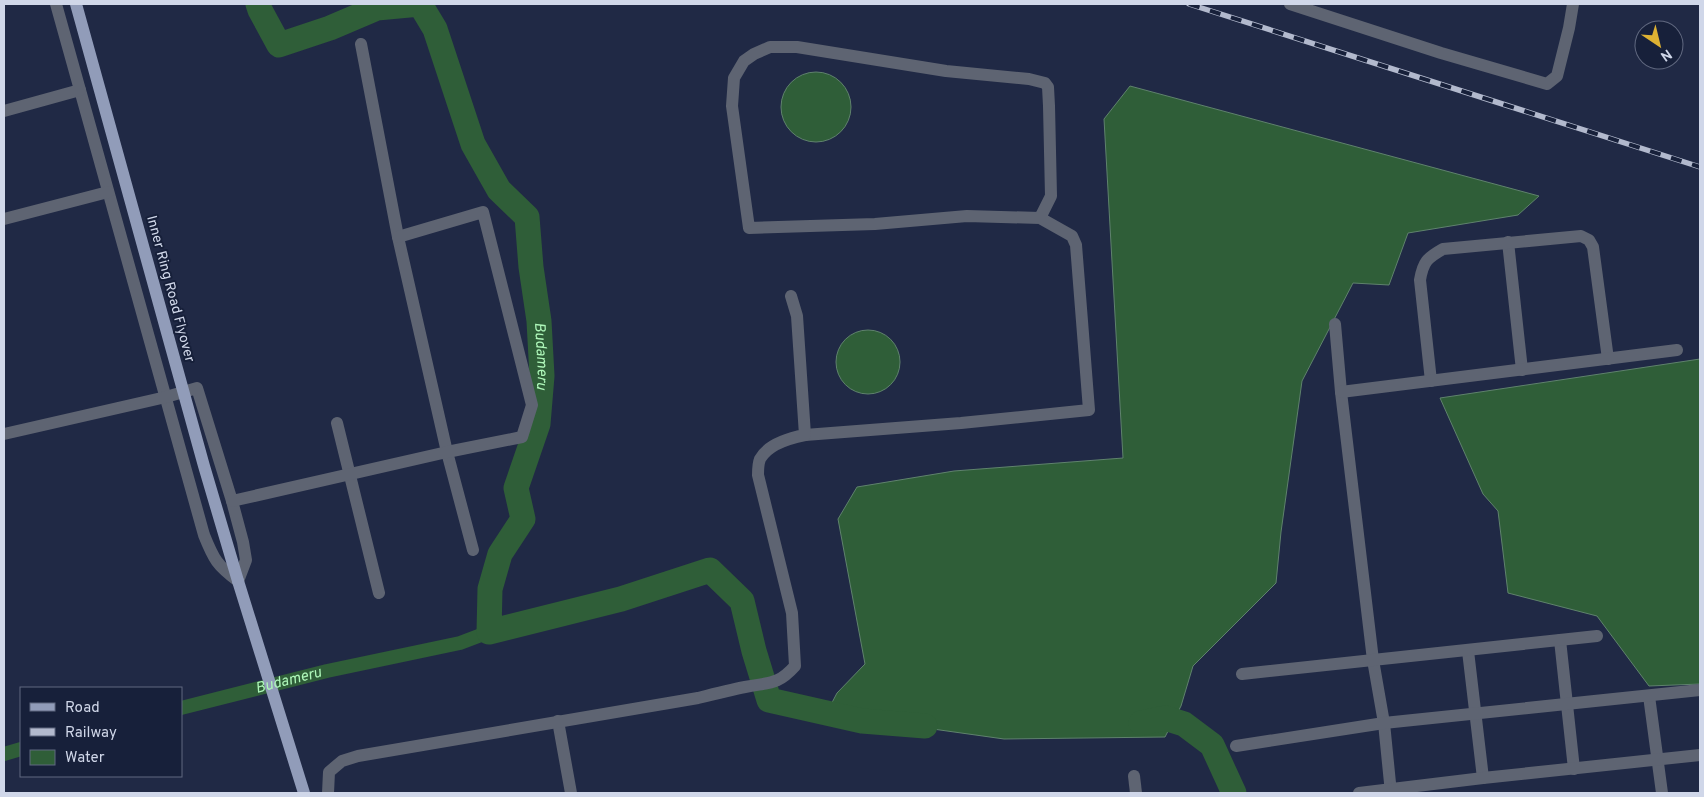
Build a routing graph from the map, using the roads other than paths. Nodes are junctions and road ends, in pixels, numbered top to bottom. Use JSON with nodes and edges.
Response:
{"nodes":[{"id":1,"x":56,"y":4,"type":"edge"},
{"id":2,"x":76,"y":4,"type":"edge"},
{"id":3,"x":1290,"y":4,"type":"edge"},
{"id":4,"x":1573,"y":4,"type":"edge"},
{"id":5,"x":361,"y":44,"type":"dead end"},
{"id":6,"x":80,"y":90,"type":"junction"},
{"id":7,"x":4,"y":111,"type":"edge"},
{"id":8,"x":108,"y":192,"type":"junction"},
{"id":9,"x":1040,"y":218,"type":"junction"},
{"id":10,"x":4,"y":219,"type":"edge"},
{"id":11,"x":398,"y":237,"type":"junction"},
{"id":12,"x":1508,"y":242,"type":"junction"},
{"id":13,"x":791,"y":296,"type":"dead end"},
{"id":14,"x":1335,"y":324,"type":"dead end"},
{"id":15,"x":1676,"y":350,"type":"dead end"},
{"id":16,"x":1608,"y":359,"type":"junction"},
{"id":17,"x":1522,"y":370,"type":"junction"},
{"id":18,"x":1431,"y":381,"type":"junction"},
{"id":19,"x":1341,"y":392,"type":"junction"},
{"id":20,"x":166,"y":397,"type":"junction"},
{"id":21,"x":337,"y":423,"type":"dead end"},
{"id":22,"x":4,"y":434,"type":"edge"},
{"id":23,"x":805,"y":435,"type":"junction"},
{"id":24,"x":447,"y":452,"type":"junction"},
{"id":25,"x":349,"y":475,"type":"junction"},
{"id":26,"x":232,"y":502,"type":"junction"},
{"id":27,"x":473,"y":550,"type":"dead end"},
{"id":28,"x":238,"y":581,"type":"junction"},
{"id":29,"x":378,"y":593,"type":"dead end"},
{"id":30,"x":1596,"y":636,"type":"dead end"},
{"id":31,"x":1560,"y":640,"type":"junction"},
{"id":32,"x":1468,"y":651,"type":"junction"},
{"id":33,"x":1372,"y":660,"type":"junction"},
{"id":34,"x":1242,"y":674,"type":"dead end"},
{"id":35,"x":1700,"y":690,"type":"edge"},
{"id":36,"x":1649,"y":696,"type":"junction"},
{"id":37,"x":1567,"y":704,"type":"junction"},
{"id":38,"x":1475,"y":714,"type":"junction"},
{"id":39,"x":558,"y":722,"type":"junction"},
{"id":40,"x":1384,"y":723,"type":"junction"},
{"id":41,"x":1236,"y":746,"type":"dead end"},
{"id":42,"x":1700,"y":755,"type":"edge"},
{"id":43,"x":1657,"y":760,"type":"junction"},
{"id":44,"x":1574,"y":769,"type":"junction"},
{"id":45,"x":1134,"y":776,"type":"dead end"},
{"id":46,"x":1483,"y":778,"type":"junction"},
{"id":47,"x":1390,"y":791,"type":"edge"},
{"id":48,"x":304,"y":793,"type":"edge"},
{"id":49,"x":328,"y":793,"type":"edge"},
{"id":50,"x":571,"y":793,"type":"edge"},
{"id":51,"x":1136,"y":793,"type":"edge"},
{"id":52,"x":1359,"y":793,"type":"edge"},
{"id":53,"x":1662,"y":793,"type":"edge"}],
"edges":[{"from":1,"to":6,"type":"street"},
{"from":2,"to":28,"type":"main road","name":"Inner Ring Road Flyover","bridge":true},
{"from":3,"to":4,"type":"street"},
{"from":5,"to":11,"type":"street"},
{"from":6,"to":7,"type":"street"},
{"from":6,"to":8,"type":"street"},
{"from":8,"to":10,"type":"street"},
{"from":8,"to":20,"type":"street"},
{"from":9,"to":9,"type":"street"},
{"from":9,"to":23,"type":"street"},
{"from":11,"to":24,"type":"street"},
{"from":11,"to":24,"type":"street"},
{"from":12,"to":16,"type":"street"},
{"from":12,"to":17,"type":"street"},
{"from":12,"to":18,"type":"street"},
{"from":13,"to":23,"type":"street"},
{"from":14,"to":19,"type":"street"},
{"from":15,"to":16,"type":"street"},
{"from":16,"to":17,"type":"street"},
{"from":17,"to":18,"type":"street"},
{"from":18,"to":19,"type":"street"},
{"from":19,"to":33,"type":"street"},
{"from":20,"to":22,"type":"street"},
{"from":20,"to":26,"type":"street"},
{"from":20,"to":28,"type":"street"},
{"from":21,"to":25,"type":"street"},
{"from":23,"to":39,"type":"street"},
{"from":24,"to":25,"type":"street"},
{"from":24,"to":27,"type":"street"},
{"from":25,"to":26,"type":"street"},
{"from":25,"to":29,"type":"street"},
{"from":26,"to":28,"type":"street"},
{"from":28,"to":48,"type":"main road","name":"Inner Ring Road Flyover"},
{"from":30,"to":31,"type":"street"},
{"from":31,"to":32,"type":"street"},
{"from":31,"to":37,"type":"street"},
{"from":32,"to":33,"type":"street"},
{"from":32,"to":38,"type":"street"},
{"from":33,"to":34,"type":"street"},
{"from":33,"to":40,"type":"street"},
{"from":35,"to":36,"type":"street"},
{"from":36,"to":37,"type":"street"},
{"from":36,"to":43,"type":"street"},
{"from":37,"to":38,"type":"street"},
{"from":37,"to":44,"type":"street"},
{"from":38,"to":40,"type":"street"},
{"from":38,"to":46,"type":"street"},
{"from":39,"to":49,"type":"street"},
{"from":39,"to":50,"type":"street"},
{"from":40,"to":41,"type":"street"},
{"from":40,"to":47,"type":"street"},
{"from":42,"to":43,"type":"street"},
{"from":43,"to":44,"type":"street"},
{"from":43,"to":53,"type":"street"},
{"from":44,"to":46,"type":"street"},
{"from":45,"to":51,"type":"street"},
{"from":46,"to":47,"type":"street"},
{"from":47,"to":52,"type":"street"}]}
